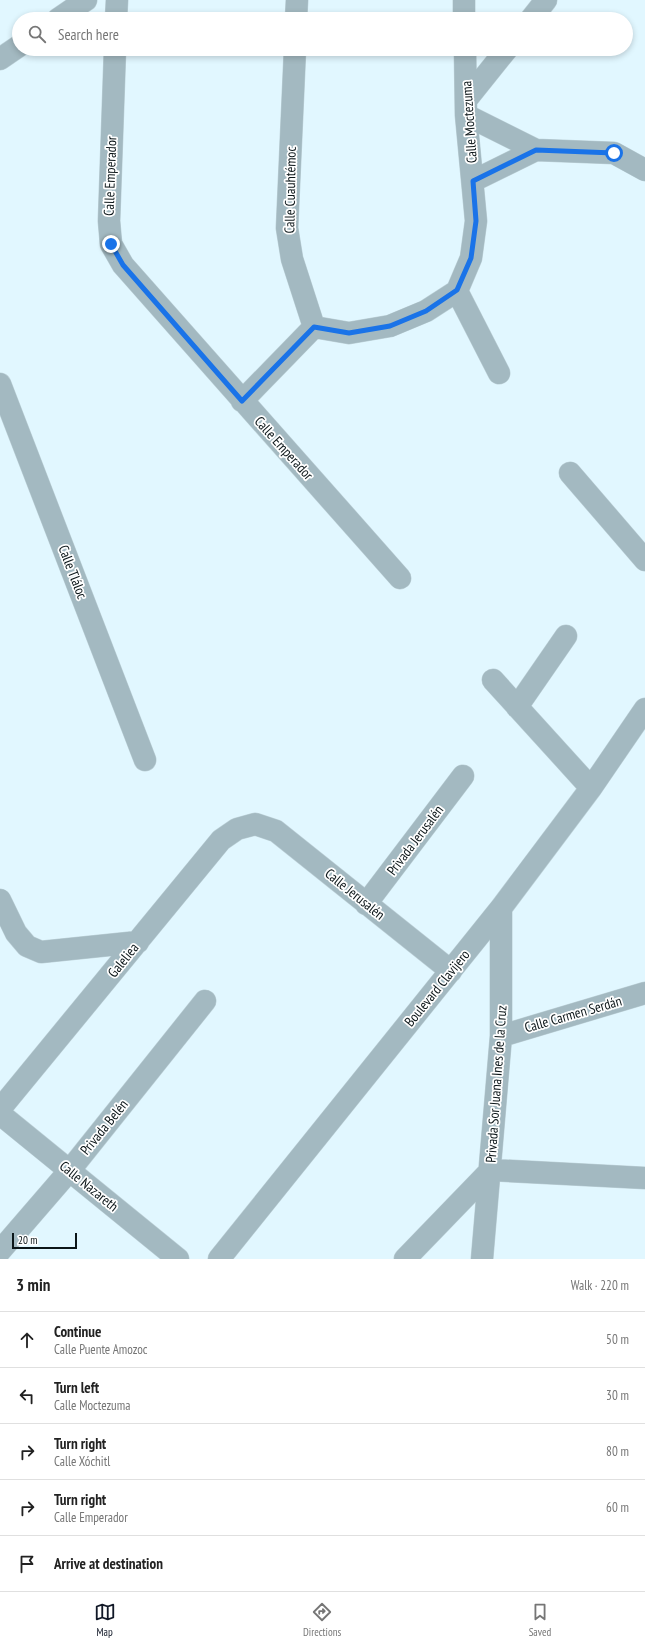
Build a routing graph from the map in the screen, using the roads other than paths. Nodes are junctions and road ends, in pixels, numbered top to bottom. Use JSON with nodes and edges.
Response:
{"nodes":[{"id":1,"x":86,"y":0,"type":"edge"},
{"id":2,"x":117,"y":0,"type":"edge"},
{"id":3,"x":297,"y":0,"type":"edge"},
{"id":4,"x":464,"y":0,"type":"edge"},
{"id":5,"x":546,"y":0,"type":"edge"},
{"id":6,"x":68,"y":12,"type":"edge"},
{"id":7,"x":116,"y":12,"type":"edge"},
{"id":8,"x":296,"y":12,"type":"edge"},
{"id":9,"x":464,"y":12,"type":"edge"},
{"id":10,"x":537,"y":12,"type":"edge"},
{"id":11,"x":12,"y":51,"type":"edge"},
{"id":12,"x":115,"y":56,"type":"edge"},
{"id":13,"x":295,"y":56,"type":"edge"},
{"id":14,"x":465,"y":56,"type":"edge"},
{"id":15,"x":502,"y":56,"type":"edge"},
{"id":16,"x":0,"y":59,"type":"edge"},
{"id":17,"x":466,"y":108,"type":"junction"},
{"id":18,"x":536,"y":150,"type":"junction"},
{"id":19,"x":645,"y":170,"type":"edge"},
{"id":20,"x":473,"y":181,"type":"junction"},
{"id":21,"x":457,"y":290,"type":"junction"},
{"id":22,"x":314,"y":327,"type":"junction"},
{"id":23,"x":499,"y":373,"type":"dead end"},
{"id":24,"x":0,"y":384,"type":"edge"},
{"id":25,"x":242,"y":401,"type":"junction"},
{"id":26,"x":570,"y":473,"type":"dead end"},
{"id":27,"x":645,"y":560,"type":"edge"},
{"id":28,"x":400,"y":578,"type":"dead end"},
{"id":29,"x":566,"y":636,"type":"dead end"},
{"id":30,"x":493,"y":680,"type":"dead end"},
{"id":31,"x":517,"y":707,"type":"junction"},
{"id":32,"x":645,"y":709,"type":"edge"},
{"id":33,"x":146,"y":760,"type":"dead end"},
{"id":34,"x":463,"y":776,"type":"dead end"},
{"id":35,"x":591,"y":788,"type":"junction"},
{"id":36,"x":255,"y":824,"type":"joint"},
{"id":37,"x":0,"y":900,"type":"edge"},
{"id":38,"x":366,"y":904,"type":"junction"},
{"id":39,"x":502,"y":908,"type":"junction"},
{"id":40,"x":138,"y":942,"type":"junction"},
{"id":41,"x":451,"y":971,"type":"junction"},
{"id":42,"x":645,"y":993,"type":"edge"},
{"id":43,"x":205,"y":1001,"type":"dead end"},
{"id":44,"x":501,"y":1036,"type":"junction"},
{"id":45,"x":0,"y":1109,"type":"edge"},
{"id":46,"x":0,"y":1114,"type":"edge"},
{"id":47,"x":70,"y":1170,"type":"junction"},
{"id":48,"x":491,"y":1170,"type":"junction"},
{"id":49,"x":645,"y":1178,"type":"edge"},
{"id":50,"x":0,"y":1251,"type":"edge"},
{"id":51,"x":178,"y":1259,"type":"edge"},
{"id":52,"x":219,"y":1259,"type":"edge"},
{"id":53,"x":405,"y":1259,"type":"edge"},
{"id":54,"x":482,"y":1259,"type":"edge"}],
"edges":[{"from":1,"to":6,"type":"street"},
{"from":2,"to":7,"type":"street"},
{"from":3,"to":8,"type":"street"},
{"from":4,"to":9,"type":"street"},
{"from":5,"to":10,"type":"street"},
{"from":11,"to":16,"type":"street"},
{"from":12,"to":25,"type":"street","name":"Calle Emperador"},
{"from":13,"to":22,"type":"street","name":"Calle Cuauhtémoc"},
{"from":14,"to":17,"type":"street","name":"Calle Moctezuma"},
{"from":15,"to":17,"type":"street"},
{"from":17,"to":18,"type":"street"},
{"from":17,"to":20,"type":"street","name":"Calle Moctezuma"},
{"from":18,"to":19,"type":"street"},
{"from":18,"to":20,"type":"street"},
{"from":20,"to":21,"type":"street","name":"Calle Moctezuma"},
{"from":21,"to":22,"type":"street"},
{"from":21,"to":23,"type":"street"},
{"from":22,"to":25,"type":"street"},
{"from":24,"to":33,"type":"street","name":"Calle Tláloc"},
{"from":25,"to":28,"type":"street","name":"Calle Emperador"},
{"from":26,"to":27,"type":"street"},
{"from":29,"to":31,"type":"street"},
{"from":30,"to":31,"type":"street"},
{"from":31,"to":35,"type":"street"},
{"from":32,"to":35,"type":"street","name":"Boulevard Clavijero"},
{"from":34,"to":38,"type":"street","name":"Privada Jerusalén"},
{"from":35,"to":39,"type":"street","name":"Boulevard Clavijero"},
{"from":36,"to":38,"type":"street","name":"Calle Jerusalén"},
{"from":36,"to":40,"type":"street","name":"Galeliea"},
{"from":37,"to":40,"type":"street"},
{"from":38,"to":41,"type":"street","name":"Calle Jerusalén"},
{"from":39,"to":41,"type":"street","name":"Boulevard Clavijero"},
{"from":39,"to":44,"type":"street","name":"Privada Sor Juana Ines de la Cruz"},
{"from":40,"to":45,"type":"street","name":"Galeliea"},
{"from":41,"to":52,"type":"street","name":"Boulevard Clavijero"},
{"from":42,"to":44,"type":"street","name":"Calle Carmen Serdán"},
{"from":43,"to":47,"type":"street","name":"Privada Belén"},
{"from":44,"to":48,"type":"street","name":"Privada Sor Juana Ines de la Cruz"},
{"from":46,"to":47,"type":"street","name":"Calle Nazareth"},
{"from":47,"to":50,"type":"street","name":"Privada Belén"},
{"from":47,"to":51,"type":"street","name":"Calle Nazareth"},
{"from":48,"to":49,"type":"street"},
{"from":48,"to":53,"type":"street"},
{"from":48,"to":54,"type":"street","name":"Privada Sor Juana Ines de la Cruz"}]}
